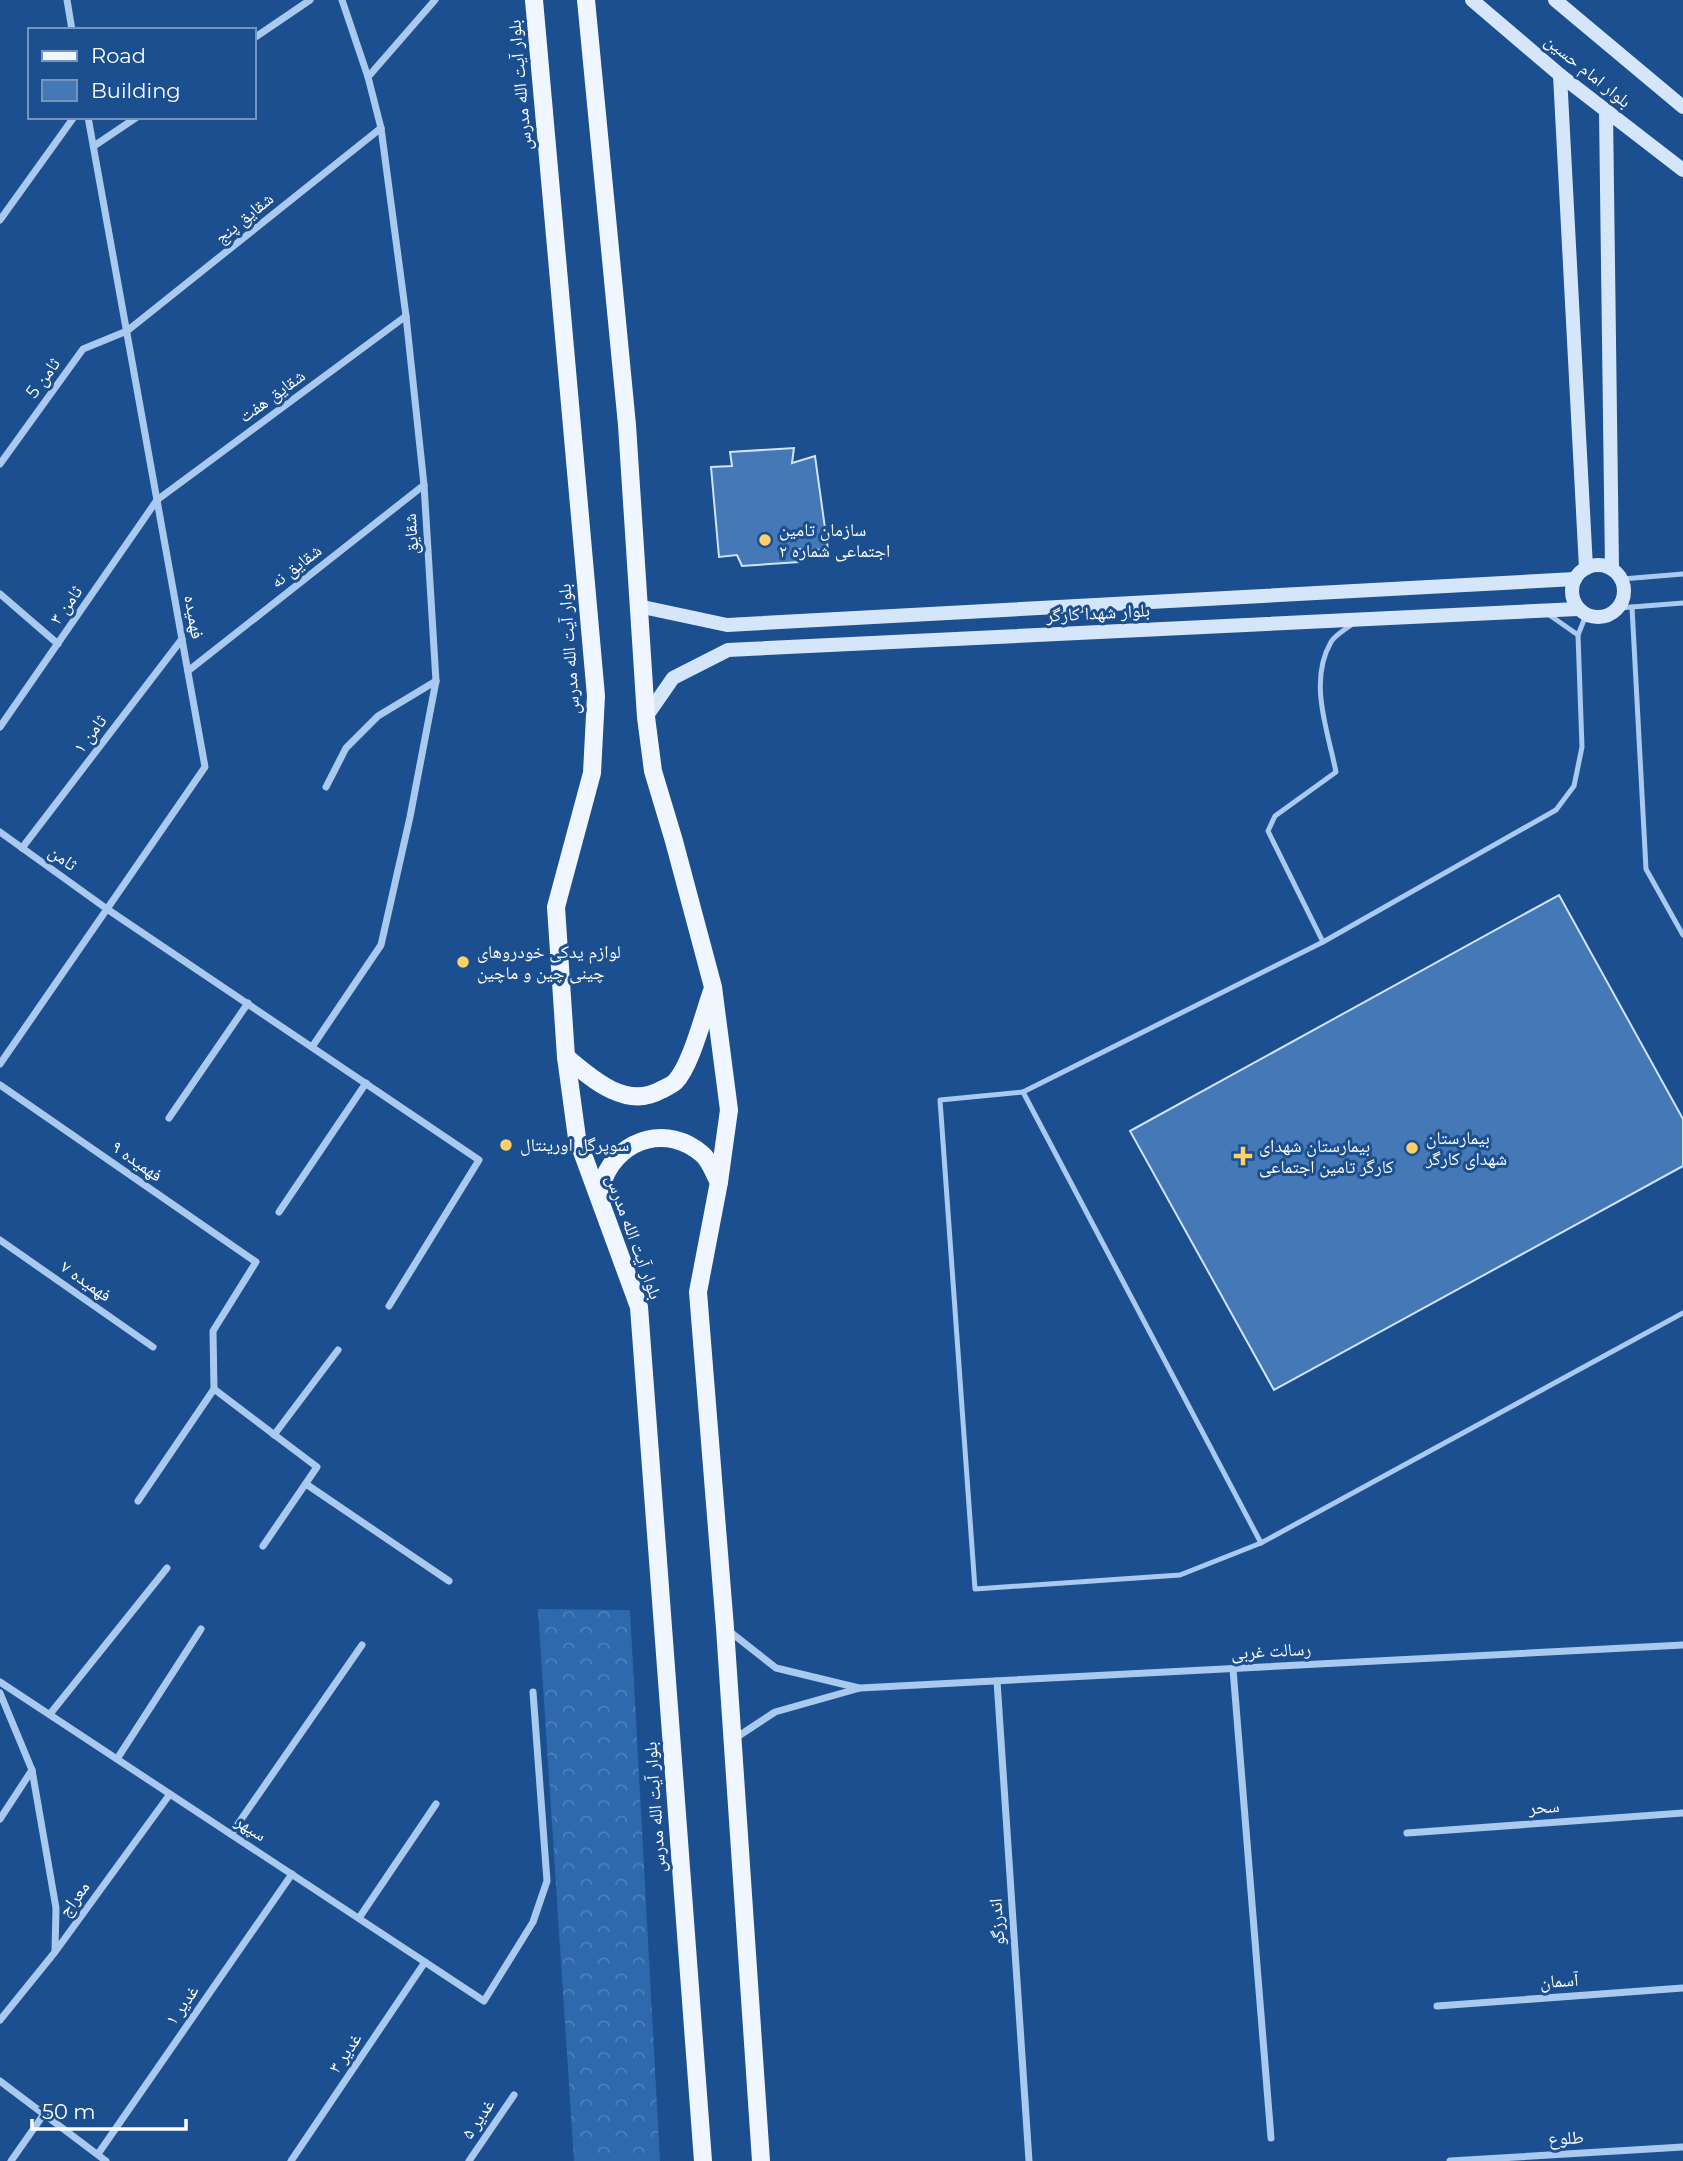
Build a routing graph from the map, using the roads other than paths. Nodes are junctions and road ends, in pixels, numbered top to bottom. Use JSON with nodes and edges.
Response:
{"nodes":[{"id":1,"x":67,"y":0,"type":"edge"},
{"id":2,"x":310,"y":0,"type":"edge"},
{"id":3,"x":342,"y":0,"type":"edge"},
{"id":4,"x":435,"y":0,"type":"edge"},
{"id":5,"x":534,"y":0,"type":"edge"},
{"id":6,"x":586,"y":0,"type":"edge"},
{"id":7,"x":1472,"y":0,"type":"edge"},
{"id":8,"x":1555,"y":0,"type":"edge"},
{"id":9,"x":72,"y":28,"type":"edge"},
{"id":10,"x":256,"y":37,"type":"edge"},
{"id":11,"x":1560,"y":75,"type":"junction"},
{"id":12,"x":368,"y":77,"type":"junction"},
{"id":13,"x":1683,"y":107,"type":"edge"},
{"id":14,"x":1606,"y":111,"type":"junction"},
{"id":15,"x":73,"y":119,"type":"edge"},
{"id":16,"x":88,"y":119,"type":"edge"},
{"id":17,"x":134,"y":119,"type":"edge"},
{"id":18,"x":381,"y":128,"type":"junction"},
{"id":19,"x":94,"y":146,"type":"junction"},
{"id":20,"x":1683,"y":170,"type":"edge"},
{"id":21,"x":0,"y":220,"type":"edge"},
{"id":22,"x":406,"y":316,"type":"junction"},
{"id":23,"x":127,"y":331,"type":"junction"},
{"id":24,"x":2,"y":458,"type":"edge"},
{"id":25,"x":424,"y":485,"type":"junction"},
{"id":26,"x":157,"y":500,"type":"junction"},
{"id":27,"x":1586,"y":568,"type":"junction"},
{"id":28,"x":1617,"y":574,"type":"junction"},
{"id":29,"x":1683,"y":574,"type":"edge"},
{"id":30,"x":1575,"y":579,"type":"junction"},
{"id":31,"x":0,"y":594,"type":"edge"},
{"id":32,"x":1683,"y":603,"type":"edge"},
{"id":33,"x":638,"y":606,"type":"junction"},
{"id":34,"x":1626,"y":608,"type":"junction"},
{"id":35,"x":1542,"y":611,"type":"junction"},
{"id":36,"x":1582,"y":612,"type":"junction"},
{"id":37,"x":1358,"y":620,"type":"junction"},
{"id":38,"x":1578,"y":635,"type":"junction"},
{"id":39,"x":182,"y":639,"type":"junction"},
{"id":40,"x":58,"y":644,"type":"junction"},
{"id":41,"x":188,"y":671,"type":"junction"},
{"id":42,"x":436,"y":681,"type":"junction"},
{"id":43,"x":646,"y":717,"type":"junction"},
{"id":44,"x":0,"y":727,"type":"edge"},
{"id":45,"x":326,"y":787,"type":"dead end"},
{"id":46,"x":0,"y":832,"type":"edge"},
{"id":47,"x":22,"y":848,"type":"junction"},
{"id":48,"x":107,"y":909,"type":"junction"},
{"id":49,"x":1683,"y":935,"type":"edge"},
{"id":50,"x":1324,"y":942,"type":"junction"},
{"id":51,"x":713,"y":987,"type":"junction"},
{"id":52,"x":248,"y":1003,"type":"junction"},
{"id":53,"x":312,"y":1046,"type":"junction"},
{"id":54,"x":566,"y":1057,"type":"junction"},
{"id":55,"x":0,"y":1064,"type":"edge"},
{"id":56,"x":366,"y":1083,"type":"junction"},
{"id":57,"x":0,"y":1085,"type":"edge"},
{"id":58,"x":1023,"y":1092,"type":"junction"},
{"id":59,"x":169,"y":1118,"type":"dead end"},
{"id":60,"x":719,"y":1182,"type":"junction"},
{"id":61,"x":602,"y":1211,"type":"junction"},
{"id":62,"x":279,"y":1212,"type":"dead end"},
{"id":63,"x":0,"y":1240,"type":"edge"},
{"id":64,"x":389,"y":1306,"type":"dead end"},
{"id":65,"x":1683,"y":1313,"type":"edge"},
{"id":66,"x":153,"y":1347,"type":"dead end"},
{"id":67,"x":338,"y":1350,"type":"dead end"},
{"id":68,"x":214,"y":1389,"type":"junction"},
{"id":69,"x":274,"y":1435,"type":"junction"},
{"id":70,"x":306,"y":1483,"type":"junction"},
{"id":71,"x":138,"y":1501,"type":"dead end"},
{"id":72,"x":1261,"y":1543,"type":"junction"},
{"id":73,"x":263,"y":1546,"type":"dead end"},
{"id":74,"x":167,"y":1568,"type":"dead end"},
{"id":75,"x":449,"y":1581,"type":"dead end"},
{"id":76,"x":724,"y":1628,"type":"junction"},
{"id":77,"x":201,"y":1629,"type":"dead end"},
{"id":78,"x":362,"y":1645,"type":"dead end"},
{"id":79,"x":1683,"y":1645,"type":"edge"},
{"id":80,"x":1233,"y":1669,"type":"junction"},
{"id":81,"x":998,"y":1681,"type":"junction"},
{"id":82,"x":0,"y":1682,"type":"edge"},
{"id":83,"x":860,"y":1688,"type":"junction"},
{"id":84,"x":533,"y":1692,"type":"dead end"},
{"id":85,"x":0,"y":1693,"type":"edge"},
{"id":86,"x":50,"y":1714,"type":"junction"},
{"id":87,"x":731,"y":1741,"type":"junction"},
{"id":88,"x":117,"y":1759,"type":"junction"},
{"id":89,"x":32,"y":1770,"type":"junction"},
{"id":90,"x":170,"y":1794,"type":"junction"},
{"id":91,"x":436,"y":1804,"type":"dead end"},
{"id":92,"x":1683,"y":1813,"type":"edge"},
{"id":93,"x":0,"y":1819,"type":"edge"},
{"id":94,"x":1407,"y":1833,"type":"dead end"},
{"id":95,"x":231,"y":1834,"type":"junction"},
{"id":96,"x":292,"y":1874,"type":"junction"},
{"id":97,"x":359,"y":1919,"type":"junction"},
{"id":98,"x":54,"y":1952,"type":"junction"},
{"id":99,"x":425,"y":1962,"type":"junction"},
{"id":100,"x":1683,"y":1988,"type":"edge"},
{"id":101,"x":1437,"y":2006,"type":"dead end"},
{"id":102,"x":0,"y":2020,"type":"edge"},
{"id":103,"x":0,"y":2081,"type":"edge"},
{"id":104,"x":514,"y":2095,"type":"dead end"},
{"id":105,"x":44,"y":2114,"type":"junction"},
{"id":106,"x":1271,"y":2138,"type":"dead end"},
{"id":107,"x":1683,"y":2147,"type":"edge"},
{"id":108,"x":97,"y":2154,"type":"junction"},
{"id":109,"x":11,"y":2161,"type":"edge"},
{"id":110,"x":106,"y":2161,"type":"edge"},
{"id":111,"x":291,"y":2161,"type":"edge"},
{"id":112,"x":469,"y":2161,"type":"edge"},
{"id":113,"x":703,"y":2161,"type":"edge"},
{"id":114,"x":761,"y":2161,"type":"edge"},
{"id":115,"x":1029,"y":2161,"type":"edge"},
{"id":116,"x":1451,"y":2161,"type":"edge"}],
"edges":[{"from":1,"to":9,"type":"street"},
{"from":2,"to":10,"type":"street"},
{"from":3,"to":12,"type":"street","name":"شقایق"},
{"from":4,"to":12,"type":"street"},
{"from":5,"to":54,"type":"main road","name":"بلوار آیت الله مدرس"},
{"from":6,"to":33,"type":"main road"},
{"from":7,"to":11,"type":"street","name":"بلوار امام حسین"},
{"from":8,"to":13,"type":"street","name":"بلوار امام حسین"},
{"from":11,"to":14,"type":"street","name":"بلوار امام حسین"},
{"from":11,"to":27,"type":"street"},
{"from":12,"to":18,"type":"street","name":"شقایق"},
{"from":14,"to":20,"type":"street","name":"بلوار امام حسین"},
{"from":14,"to":28,"type":"street"},
{"from":15,"to":21,"type":"street"},
{"from":16,"to":19,"type":"street","name":"فهمیده"},
{"from":17,"to":19,"type":"street"},
{"from":18,"to":22,"type":"street","name":"شقایق"},
{"from":18,"to":23,"type":"street","name":"شقایق پنج"},
{"from":19,"to":23,"type":"street","name":"فهمیده"},
{"from":22,"to":25,"type":"street","name":"شقایق"},
{"from":22,"to":26,"type":"street","name":"شقایق هفت"},
{"from":23,"to":24,"type":"street","name":"ثامن 5"},
{"from":23,"to":26,"type":"street","name":"فهمیده"},
{"from":25,"to":41,"type":"street","name":"شقایق نه"},
{"from":25,"to":42,"type":"street","name":"شقایق"},
{"from":26,"to":39,"type":"street","name":"فهمیده"},
{"from":26,"to":40,"type":"street","name":"ثامن ۳"},
{"from":27,"to":28,"type":"street"},
{"from":27,"to":30,"type":"street"},
{"from":28,"to":29,"type":"lane"},
{"from":28,"to":34,"type":"street"},
{"from":30,"to":33,"type":"street","name":"بلوار شهدا کارگر"},
{"from":30,"to":36,"type":"street"},
{"from":31,"to":40,"type":"street"},
{"from":32,"to":34,"type":"lane"},
{"from":33,"to":43,"type":"main road"},
{"from":34,"to":36,"type":"street"},
{"from":34,"to":49,"type":"lane"},
{"from":35,"to":36,"type":"street","name":"بلوار شهدا کارگر"},
{"from":35,"to":37,"type":"street","name":"بلوار شهدا کارگر"},
{"from":35,"to":38,"type":"lane"},
{"from":36,"to":38,"type":"lane"},
{"from":37,"to":43,"type":"street","name":"بلوار شهدا کارگر"},
{"from":37,"to":50,"type":"lane"},
{"from":38,"to":50,"type":"lane"},
{"from":39,"to":41,"type":"street","name":"فهمیده"},
{"from":39,"to":47,"type":"street","name":"ثامن ۱"},
{"from":40,"to":44,"type":"street","name":"ثامن ۳"},
{"from":41,"to":48,"type":"street","name":"فهمیده"},
{"from":42,"to":45,"type":"street"},
{"from":42,"to":53,"type":"street","name":"شقایق"},
{"from":43,"to":51,"type":"main road"},
{"from":46,"to":47,"type":"street","name":"ثامن"},
{"from":47,"to":48,"type":"street","name":"ثامن"},
{"from":48,"to":52,"type":"street","name":"ثامن"},
{"from":48,"to":55,"type":"street","name":"فهمیده"},
{"from":50,"to":58,"type":"lane"},
{"from":51,"to":54,"type":"main road"},
{"from":51,"to":60,"type":"main road"},
{"from":52,"to":53,"type":"street","name":"ثامن"},
{"from":52,"to":59,"type":"street"},
{"from":53,"to":56,"type":"street","name":"ثامن"},
{"from":54,"to":61,"type":"main road","name":"بلوار آیت الله مدرس"},
{"from":56,"to":62,"type":"street"},
{"from":56,"to":64,"type":"street","name":"ثامن"},
{"from":57,"to":68,"type":"street","name":"فهمیده ۹"},
{"from":58,"to":72,"type":"lane"},
{"from":58,"to":72,"type":"lane"},
{"from":60,"to":61,"type":"main road"},
{"from":60,"to":76,"type":"main road"},
{"from":61,"to":113,"type":"main road","name":"بلوار آیت الله مدرس"},
{"from":63,"to":66,"type":"street","name":"فهمیده ۷"},
{"from":65,"to":72,"type":"lane"},
{"from":67,"to":69,"type":"street"},
{"from":68,"to":69,"type":"street"},
{"from":68,"to":71,"type":"street"},
{"from":69,"to":70,"type":"street"},
{"from":70,"to":73,"type":"street"},
{"from":70,"to":75,"type":"street"},
{"from":74,"to":86,"type":"street"},
{"from":76,"to":83,"type":"street","name":"رسالت غربی"},
{"from":76,"to":87,"type":"main road"},
{"from":77,"to":88,"type":"street"},
{"from":78,"to":95,"type":"street"},
{"from":79,"to":80,"type":"street","name":"رسالت غربی"},
{"from":80,"to":81,"type":"street","name":"رسالت غربی"},
{"from":80,"to":106,"type":"street"},
{"from":81,"to":83,"type":"street","name":"رسالت غربی"},
{"from":81,"to":115,"type":"street","name":"اندرزگو"},
{"from":82,"to":86,"type":"street","name":"سپهر"},
{"from":83,"to":87,"type":"street","name":"رسالت غربی"},
{"from":84,"to":99,"type":"street","name":"سپهر"},
{"from":85,"to":89,"type":"street"},
{"from":86,"to":88,"type":"street","name":"سپهر"},
{"from":87,"to":114,"type":"main road"},
{"from":88,"to":90,"type":"street","name":"سپهر"},
{"from":89,"to":93,"type":"street"},
{"from":89,"to":98,"type":"street"},
{"from":90,"to":95,"type":"street","name":"سپهر"},
{"from":90,"to":98,"type":"street","name":"معراج"},
{"from":91,"to":97,"type":"street"},
{"from":92,"to":94,"type":"street","name":"سحر"},
{"from":95,"to":96,"type":"street","name":"سپهر"},
{"from":96,"to":97,"type":"street","name":"سپهر"},
{"from":96,"to":108,"type":"street","name":"غدیر ۱"},
{"from":97,"to":99,"type":"street","name":"سپهر"},
{"from":98,"to":102,"type":"street","name":"معراج"},
{"from":99,"to":111,"type":"street","name":"غدیر ۳"},
{"from":100,"to":101,"type":"street","name":"آسمان"},
{"from":103,"to":105,"type":"street"},
{"from":104,"to":112,"type":"street","name":"غدیر ۵"},
{"from":105,"to":108,"type":"street"},
{"from":105,"to":109,"type":"street"},
{"from":107,"to":116,"type":"street","name":"طلوع"},
{"from":108,"to":110,"type":"street"}]}
